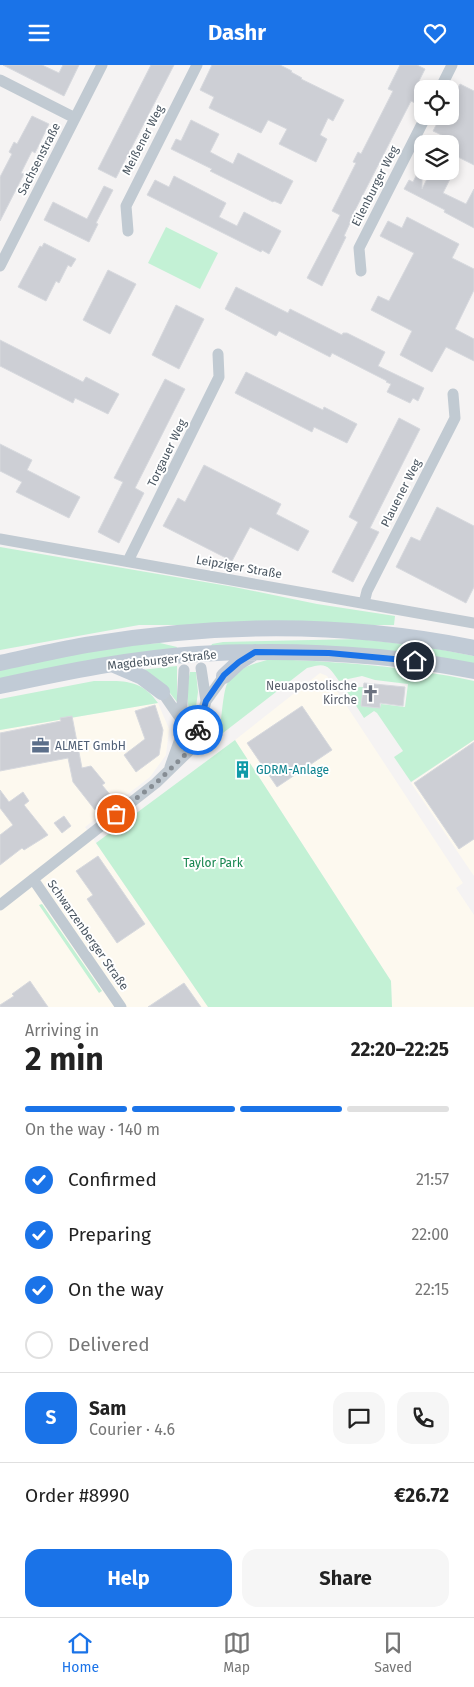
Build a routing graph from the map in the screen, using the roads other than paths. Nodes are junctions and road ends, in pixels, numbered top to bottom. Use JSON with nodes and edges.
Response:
{"nodes":[{"id":1,"x":102,"y":65,"type":"edge"},
{"id":2,"x":197,"y":65,"type":"edge"},
{"id":3,"x":452,"y":65,"type":"edge"},
{"id":4,"x":0,"y":80,"type":"edge"},
{"id":5,"x":444,"y":80,"type":"edge"},
{"id":6,"x":76,"y":118,"type":"junction"},
{"id":7,"x":421,"y":125,"type":"edge"},
{"id":8,"x":128,"y":231,"type":"dead end"},
{"id":9,"x":0,"y":266,"type":"edge"},
{"id":10,"x":361,"y":271,"type":"dead end"},
{"id":11,"x":218,"y":354,"type":"dead end"},
{"id":12,"x":453,"y":394,"type":"dead end"},
{"id":13,"x":0,"y":539,"type":"edge"},
{"id":14,"x":128,"y":561,"type":"junction"},
{"id":15,"x":364,"y":603,"type":"junction"},
{"id":16,"x":474,"y":623,"type":"edge"},
{"id":17,"x":192,"y":632,"type":"junction"},
{"id":18,"x":474,"y":648,"type":"edge"},
{"id":19,"x":255,"y":652,"type":"junction"},
{"id":20,"x":193,"y":662,"type":"junction"},
{"id":21,"x":0,"y":663,"type":"edge"},
{"id":22,"x":112,"y":665,"type":"junction"},
{"id":23,"x":474,"y":671,"type":"edge"},
{"id":24,"x":224,"y":675,"type":"joint"},
{"id":25,"x":0,"y":686,"type":"edge"},
{"id":26,"x":162,"y":692,"type":"joint"},
{"id":27,"x":206,"y":701,"type":"junction"},
{"id":28,"x":182,"y":721,"type":"junction"},
{"id":29,"x":168,"y":771,"type":"junction"},
{"id":30,"x":33,"y":879,"type":"junction"},
{"id":31,"x":2,"y":899,"type":"edge"},
{"id":32,"x":121,"y":1007,"type":"edge"}],
"edges":[{"from":1,"to":6,"type":"street","name":"Sachsenstraße"},
{"from":2,"to":8,"type":"street","name":"Meißener Weg"},
{"from":3,"to":5,"type":"street"},
{"from":4,"to":6,"type":"street"},
{"from":6,"to":9,"type":"street","name":"Sachsenstraße"},
{"from":7,"to":10,"type":"street","name":"Eilenburger Weg"},
{"from":11,"to":14,"type":"street","name":"Torgauer Weg"},
{"from":12,"to":15,"type":"street","name":"Plauener Weg"},
{"from":13,"to":14,"type":"street","name":"Leipziger Straße"},
{"from":14,"to":15,"type":"street","name":"Leipziger Straße"},
{"from":15,"to":16,"type":"street","name":"Leipziger Straße"},
{"from":17,"to":18,"type":"main road","name":"Magdeburger Straße"},
{"from":17,"to":20,"type":"main road"},
{"from":17,"to":21,"type":"main road","name":"Magdeburger Straße"},
{"from":19,"to":20,"type":"main road","name":"Magdeburger Straße"},
{"from":19,"to":23,"type":"main road","name":"Magdeburger Straße"},
{"from":19,"to":24,"type":"main road"},
{"from":20,"to":22,"type":"main road","name":"Magdeburger Straße"},
{"from":20,"to":27,"type":"street"},
{"from":20,"to":28,"type":"street"},
{"from":22,"to":25,"type":"main road","name":"Magdeburger Straße"},
{"from":22,"to":26,"type":"main road"},
{"from":24,"to":27,"type":"street"},
{"from":26,"to":28,"type":"street"},
{"from":27,"to":29,"type":"street"},
{"from":28,"to":29,"type":"street"},
{"from":29,"to":30,"type":"street"},
{"from":30,"to":31,"type":"street"},
{"from":30,"to":32,"type":"street","name":"Schwarzenberger Straße"}]}
